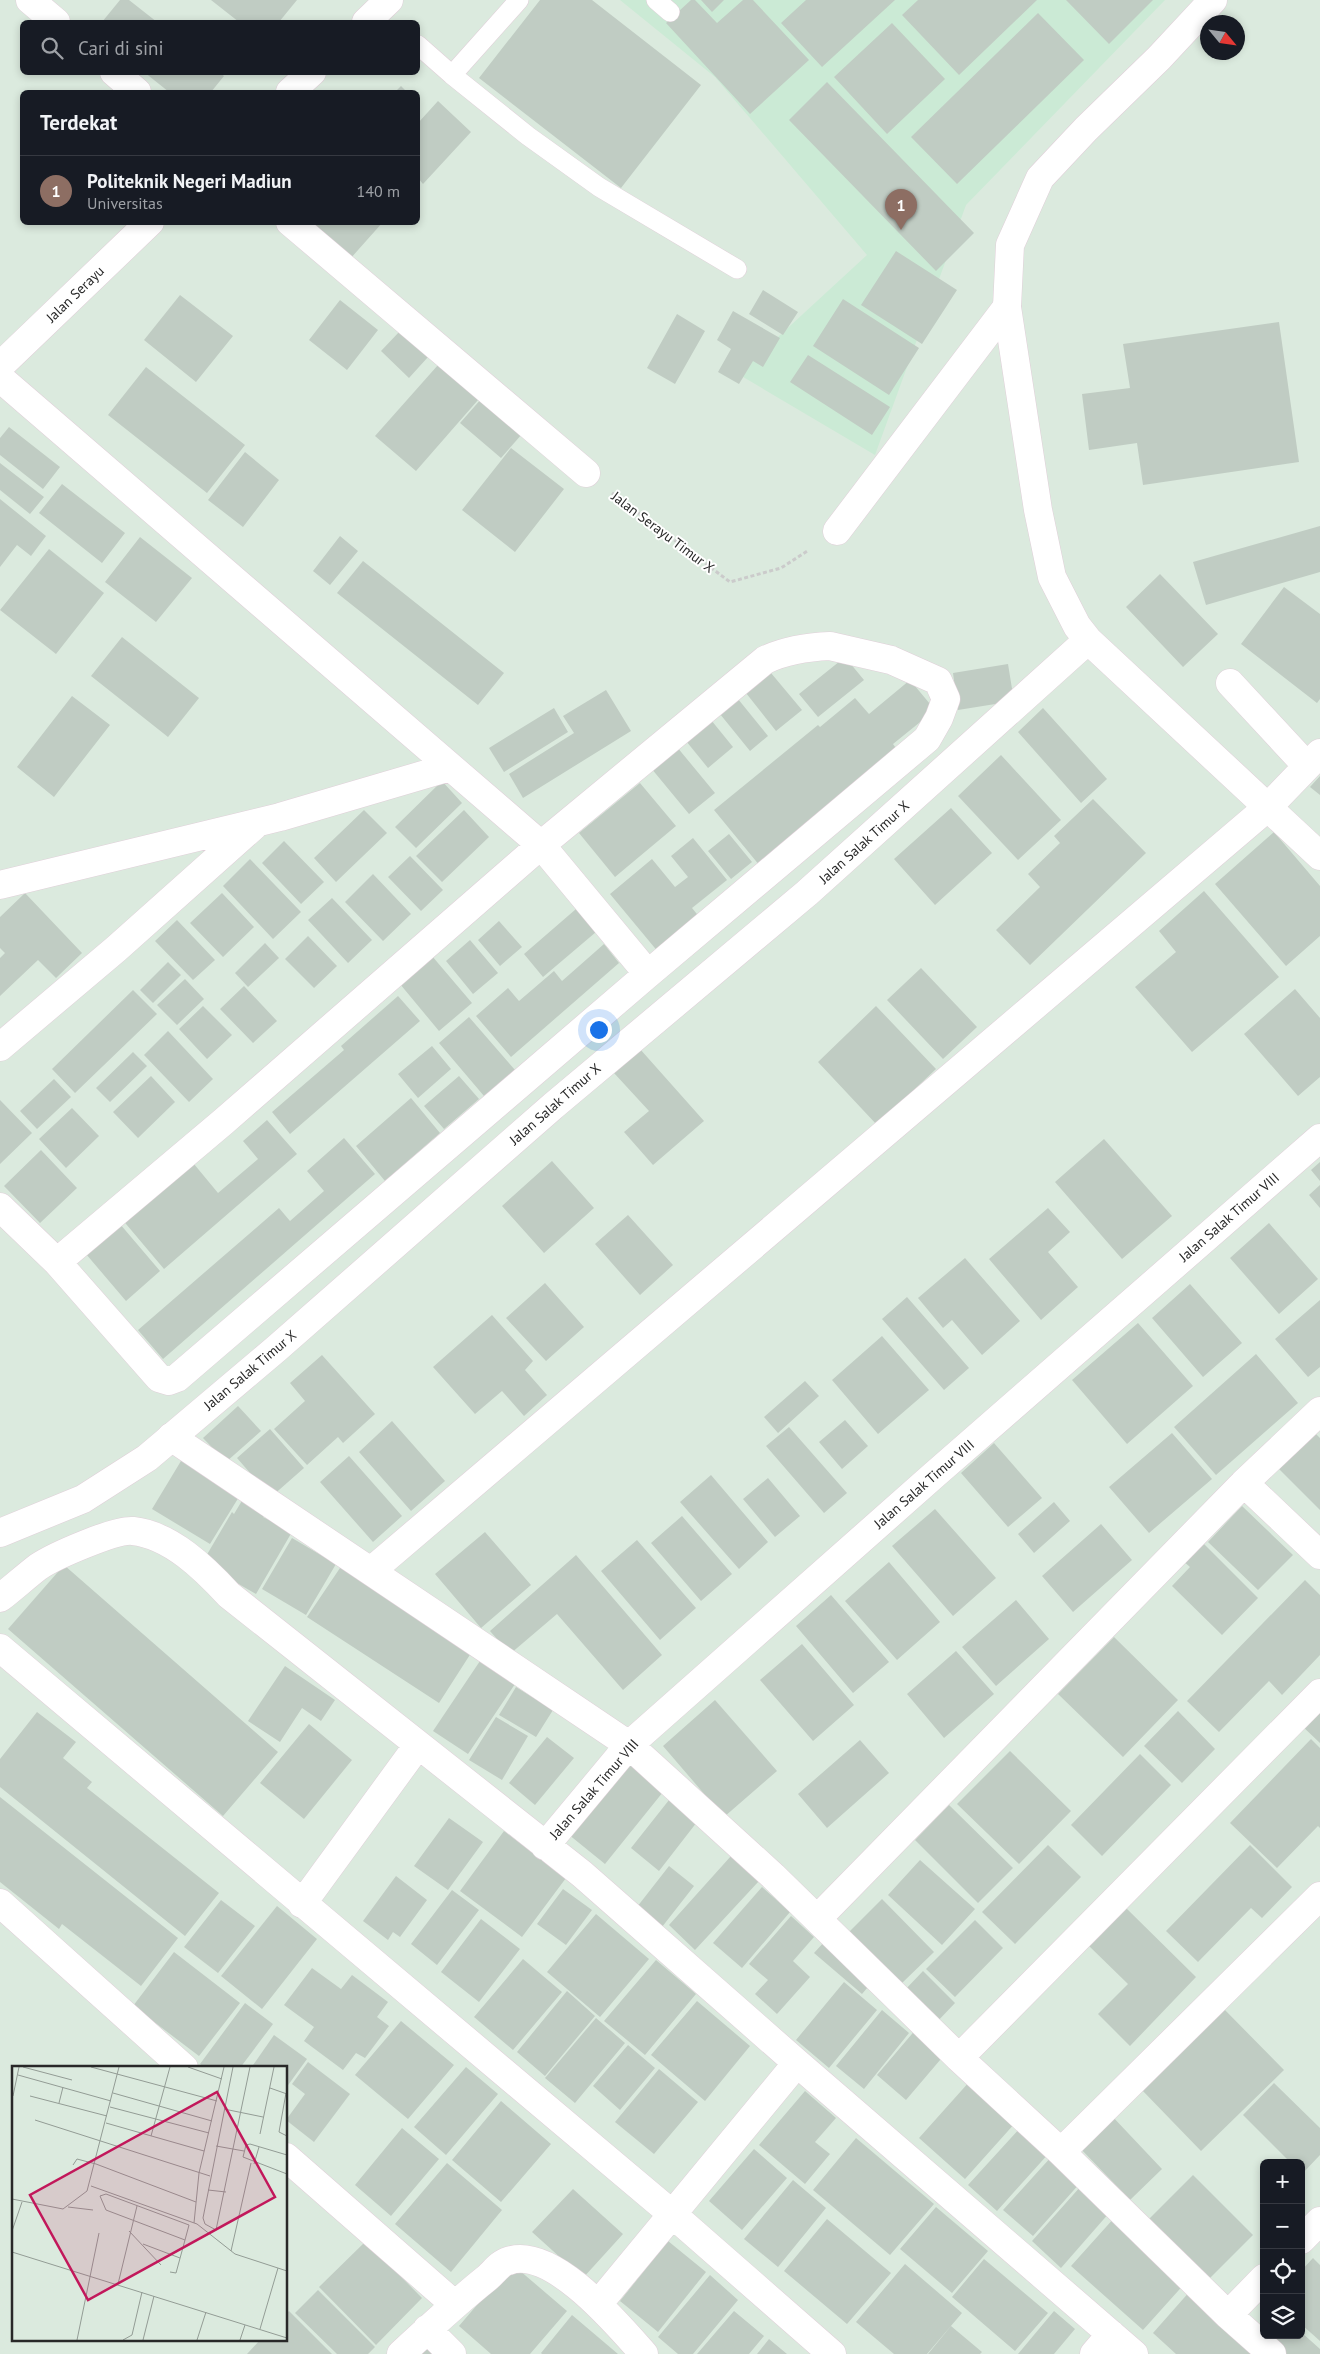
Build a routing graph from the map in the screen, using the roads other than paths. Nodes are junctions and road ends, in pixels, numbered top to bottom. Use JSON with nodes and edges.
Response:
{"nodes":[{"id":1,"x":30,"y":0,"type":"edge"},
{"id":2,"x":519,"y":0,"type":"edge"},
{"id":3,"x":1213,"y":0,"type":"edge"},
{"id":4,"x":54,"y":20,"type":"edge"},
{"id":5,"x":420,"y":48,"type":"edge"},
{"id":6,"x":118,"y":75,"type":"edge"},
{"id":7,"x":309,"y":75,"type":"edge"},
{"id":8,"x":452,"y":75,"type":"junction"},
{"id":9,"x":136,"y":90,"type":"edge"},
{"id":10,"x":292,"y":90,"type":"edge"},
{"id":11,"x":147,"y":225,"type":"edge"},
{"id":12,"x":294,"y":225,"type":"edge"},
{"id":13,"x":737,"y":269,"type":"dead end"},
{"id":14,"x":1007,"y":307,"type":"junction"},
{"id":15,"x":0,"y":366,"type":"edge"},
{"id":16,"x":0,"y":378,"type":"edge"},
{"id":17,"x":586,"y":473,"type":"road end"},
{"id":18,"x":837,"y":531,"type":"road end"},
{"id":19,"x":1082,"y":633,"type":"junction"},
{"id":20,"x":1230,"y":684,"type":"dead end"},
{"id":21,"x":441,"y":759,"type":"junction"},
{"id":22,"x":1314,"y":760,"type":"edge"},
{"id":23,"x":1268,"y":808,"type":"junction"},
{"id":24,"x":258,"y":822,"type":"junction"},
{"id":25,"x":541,"y":845,"type":"junction"},
{"id":26,"x":1320,"y":856,"type":"edge"},
{"id":27,"x":0,"y":885,"type":"edge"},
{"id":28,"x":648,"y":974,"type":"junction"},
{"id":29,"x":0,"y":1047,"type":"edge"},
{"id":30,"x":1320,"y":1138,"type":"edge"},
{"id":31,"x":0,"y":1207,"type":"edge"},
{"id":32,"x":57,"y":1262,"type":"junction"},
{"id":33,"x":1320,"y":1411,"type":"edge"},
{"id":34,"x":171,"y":1437,"type":"junction"},
{"id":35,"x":1244,"y":1483,"type":"junction"},
{"id":36,"x":0,"y":1533,"type":"edge"},
{"id":37,"x":1320,"y":1555,"type":"edge"},
{"id":38,"x":370,"y":1571,"type":"junction"},
{"id":39,"x":0,"y":1598,"type":"edge"},
{"id":40,"x":0,"y":1648,"type":"edge"},
{"id":41,"x":1320,"y":1693,"type":"edge"},
{"id":42,"x":418,"y":1745,"type":"junction"},
{"id":43,"x":629,"y":1745,"type":"junction"},
{"id":44,"x":545,"y":1846,"type":"junction"},
{"id":45,"x":1320,"y":1896,"type":"edge"},
{"id":46,"x":0,"y":1903,"type":"edge"},
{"id":47,"x":302,"y":1904,"type":"junction"},
{"id":48,"x":818,"y":1919,"type":"junction"},
{"id":49,"x":959,"y":2058,"type":"junction"},
{"id":50,"x":797,"y":2063,"type":"junction"},
{"id":51,"x":182,"y":2066,"type":"edge"},
{"id":52,"x":1061,"y":2152,"type":"junction"},
{"id":53,"x":288,"y":2159,"type":"edge"},
{"id":54,"x":671,"y":2214,"type":"junction"},
{"id":55,"x":1320,"y":2221,"type":"edge"},
{"id":56,"x":1305,"y":2236,"type":"edge"},
{"id":57,"x":1260,"y":2282,"type":"edge"},
{"id":58,"x":599,"y":2303,"type":"junction"},
{"id":59,"x":454,"y":2304,"type":"junction"},
{"id":60,"x":1228,"y":2315,"type":"junction"},
{"id":61,"x":427,"y":2329,"type":"junction"},
{"id":62,"x":1103,"y":2344,"type":"edge"},
{"id":63,"x":401,"y":2354,"type":"edge"},
{"id":64,"x":452,"y":2354,"type":"edge"},
{"id":65,"x":644,"y":2354,"type":"edge"},
{"id":66,"x":832,"y":2354,"type":"edge"},
{"id":67,"x":1134,"y":2354,"type":"edge"},
{"id":68,"x":1272,"y":2354,"type":"edge"}],
"edges":[{"from":1,"to":4,"type":"street"},
{"from":2,"to":8,"type":"lane"},
{"from":3,"to":14,"type":"street"},
{"from":5,"to":8,"type":"lane"},
{"from":6,"to":9,"type":"street"},
{"from":7,"to":10,"type":"street"},
{"from":8,"to":13,"type":"lane"},
{"from":11,"to":15,"type":"street","name":"Jalan Serayu"},
{"from":12,"to":17,"type":"street"},
{"from":14,"to":18,"type":"street"},
{"from":14,"to":19,"type":"street"},
{"from":16,"to":21,"type":"street"},
{"from":19,"to":23,"type":"street"},
{"from":19,"to":34,"type":"street","name":"Jalan Salak Timur X"},
{"from":20,"to":22,"type":"street"},
{"from":21,"to":24,"type":"street"},
{"from":21,"to":25,"type":"street"},
{"from":22,"to":23,"type":"street"},
{"from":23,"to":26,"type":"street"},
{"from":23,"to":38,"type":"street"},
{"from":24,"to":27,"type":"street"},
{"from":24,"to":29,"type":"street"},
{"from":25,"to":28,"type":"street"},
{"from":25,"to":28,"type":"street"},
{"from":25,"to":32,"type":"street"},
{"from":28,"to":32,"type":"street"},
{"from":30,"to":43,"type":"street","name":"Jalan Salak Timur VIII"},
{"from":31,"to":32,"type":"street"},
{"from":33,"to":35,"type":"street"},
{"from":34,"to":36,"type":"street","name":"Jalan Salak Timur X"},
{"from":34,"to":38,"type":"street"},
{"from":35,"to":37,"type":"street"},
{"from":35,"to":48,"type":"street"},
{"from":38,"to":43,"type":"street"},
{"from":39,"to":42,"type":"street"},
{"from":40,"to":47,"type":"street"},
{"from":41,"to":49,"type":"street"},
{"from":42,"to":44,"type":"street"},
{"from":42,"to":47,"type":"street"},
{"from":43,"to":44,"type":"street","name":"Jalan Salak Timur VIII"},
{"from":43,"to":48,"type":"street"},
{"from":44,"to":50,"type":"street"},
{"from":45,"to":52,"type":"street"},
{"from":46,"to":51,"type":"street"},
{"from":47,"to":54,"type":"street"},
{"from":48,"to":49,"type":"street"},
{"from":49,"to":52,"type":"street"},
{"from":50,"to":54,"type":"street"},
{"from":50,"to":62,"type":"street"},
{"from":52,"to":60,"type":"street"},
{"from":53,"to":59,"type":"street"},
{"from":54,"to":58,"type":"street"},
{"from":54,"to":66,"type":"street"},
{"from":55,"to":56,"type":"street"},
{"from":57,"to":60,"type":"street"},
{"from":58,"to":59,"type":"street"},
{"from":58,"to":65,"type":"street"},
{"from":59,"to":61,"type":"street"},
{"from":60,"to":68,"type":"street"},
{"from":61,"to":63,"type":"street"},
{"from":61,"to":64,"type":"street"},
{"from":62,"to":67,"type":"street"}]}
